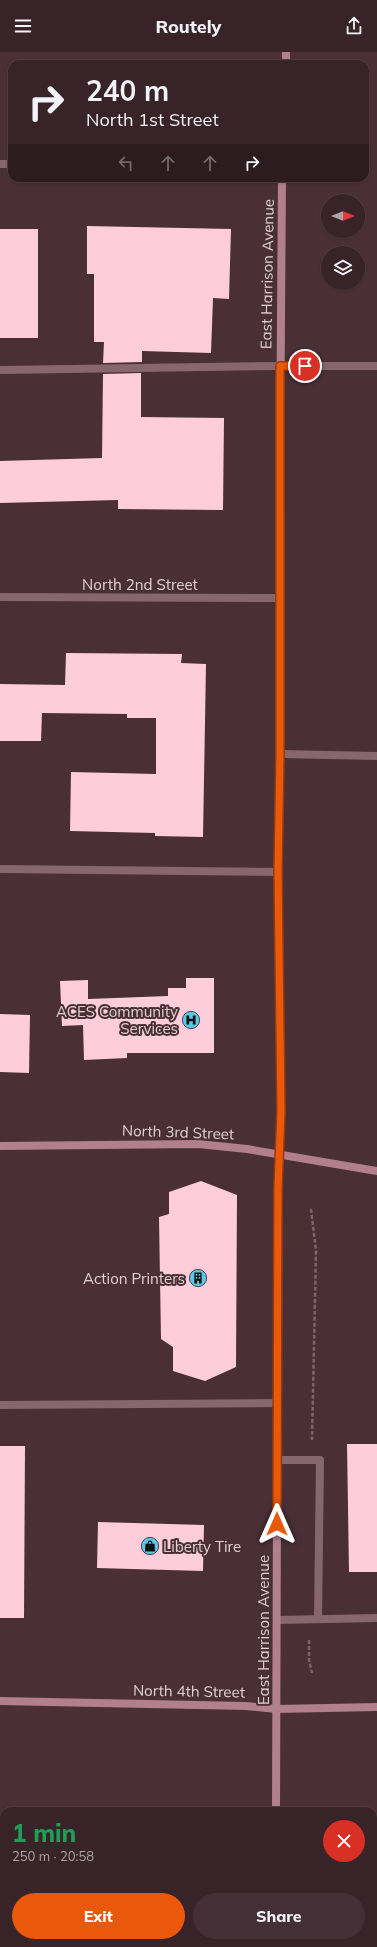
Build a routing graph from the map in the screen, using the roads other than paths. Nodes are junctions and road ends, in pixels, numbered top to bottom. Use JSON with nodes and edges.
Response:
{"nodes":[{"id":1,"x":282,"y":182,"type":"edge"},
{"id":2,"x":280,"y":366,"type":"junction"},
{"id":3,"x":377,"y":366,"type":"edge"},
{"id":4,"x":0,"y":370,"type":"edge"},
{"id":5,"x":0,"y":597,"type":"edge"},
{"id":6,"x":279,"y":598,"type":"junction"},
{"id":7,"x":280,"y":754,"type":"junction"},
{"id":8,"x":377,"y":756,"type":"edge"},
{"id":9,"x":0,"y":869,"type":"edge"},
{"id":10,"x":278,"y":872,"type":"junction"},
{"id":11,"x":0,"y":1146,"type":"edge"},
{"id":12,"x":280,"y":1154,"type":"junction"},
{"id":13,"x":377,"y":1171,"type":"edge"},
{"id":14,"x":278,"y":1403,"type":"junction"},
{"id":15,"x":0,"y":1405,"type":"edge"},
{"id":16,"x":277,"y":1460,"type":"junction"},
{"id":17,"x":377,"y":1618,"type":"edge"},
{"id":18,"x":318,"y":1619,"type":"junction"},
{"id":19,"x":277,"y":1620,"type":"junction"},
{"id":20,"x":0,"y":1701,"type":"edge"},
{"id":21,"x":377,"y":1707,"type":"edge"},
{"id":22,"x":276,"y":1709,"type":"junction"},
{"id":23,"x":276,"y":1807,"type":"edge"}],
"edges":[{"from":1,"to":2,"type":"main road","name":"East Harrison Avenue"},
{"from":2,"to":3,"type":"street"},
{"from":2,"to":4,"type":"street"},
{"from":2,"to":6,"type":"main road","name":"East Harrison Avenue"},
{"from":5,"to":6,"type":"street","name":"North 2nd Street"},
{"from":6,"to":7,"type":"main road","name":"East Harrison Avenue"},
{"from":7,"to":8,"type":"street"},
{"from":7,"to":10,"type":"main road","name":"East Harrison Avenue"},
{"from":9,"to":10,"type":"street"},
{"from":10,"to":12,"type":"main road","name":"East Harrison Avenue"},
{"from":11,"to":12,"type":"main road","name":"North 3rd Street"},
{"from":12,"to":13,"type":"main road","name":"North 3rd Street"},
{"from":12,"to":14,"type":"main road","name":"East Harrison Avenue"},
{"from":14,"to":15,"type":"street"},
{"from":14,"to":16,"type":"main road","name":"East Harrison Avenue"},
{"from":16,"to":18,"type":"street"},
{"from":16,"to":19,"type":"main road","name":"East Harrison Avenue"},
{"from":17,"to":18,"type":"street"},
{"from":18,"to":19,"type":"street"},
{"from":19,"to":22,"type":"main road","name":"East Harrison Avenue"},
{"from":20,"to":22,"type":"main road","name":"North 4th Street"},
{"from":21,"to":22,"type":"main road","name":"North 4th Street"},
{"from":22,"to":23,"type":"main road","name":"East Harrison Avenue"}]}
